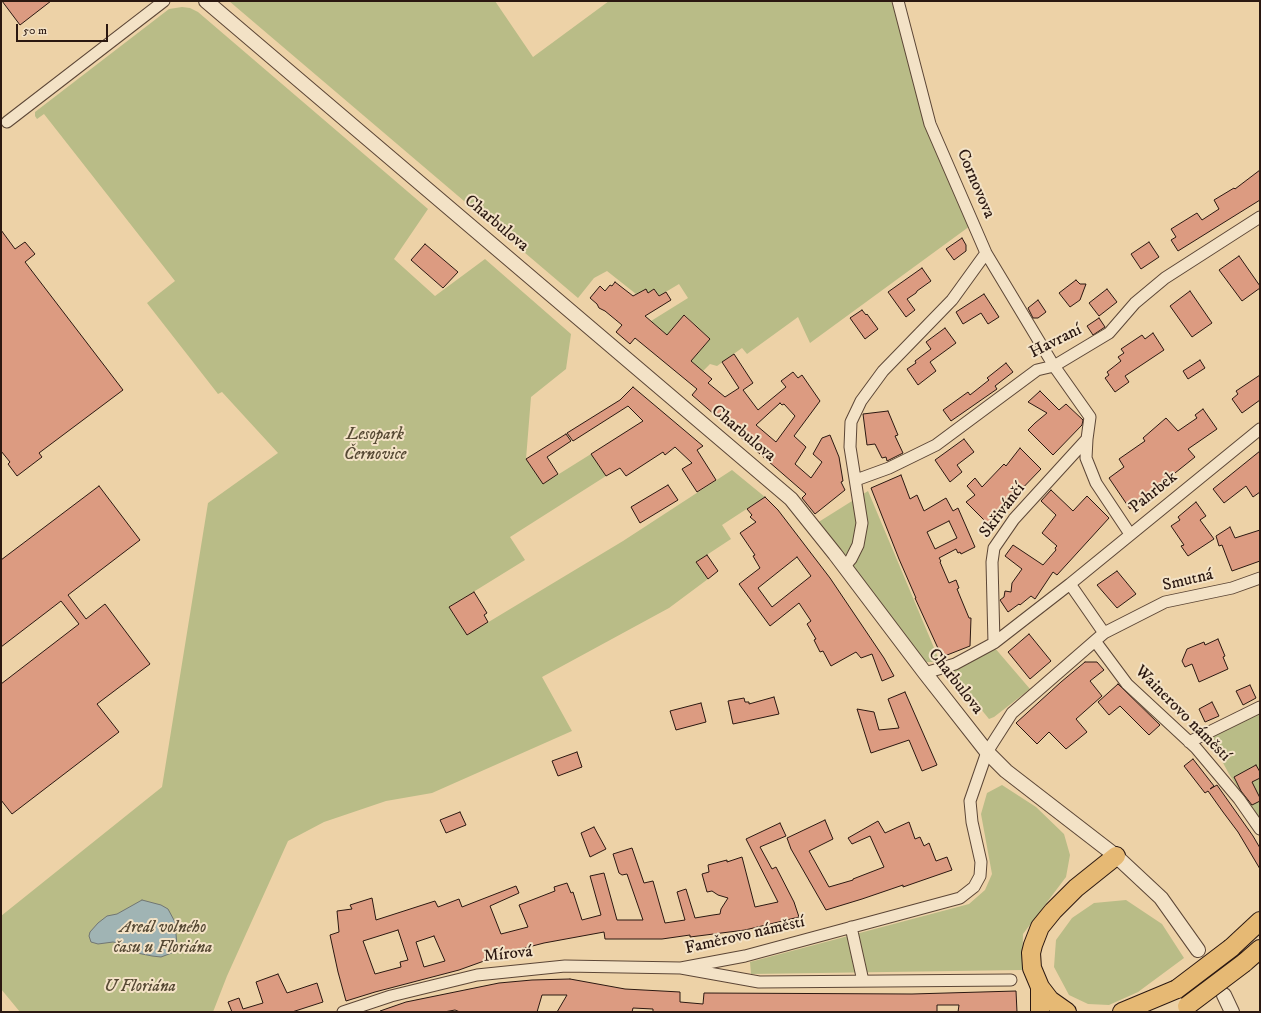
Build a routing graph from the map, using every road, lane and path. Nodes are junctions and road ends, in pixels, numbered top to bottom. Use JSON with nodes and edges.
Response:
{"nodes":[{"id":1,"x":164,"y":1,"type":"edge"},
{"id":2,"x":206,"y":1,"type":"edge"},
{"id":3,"x":898,"y":1,"type":"edge"},
{"id":4,"x":7,"y":122,"type":"dead end"},
{"id":5,"x":1260,"y":217,"type":"edge"},
{"id":6,"x":986,"y":253,"type":"junction"},
{"id":7,"x":1054,"y":366,"type":"junction"},
{"id":8,"x":1260,"y":429,"type":"edge"},
{"id":9,"x":1087,"y":439,"type":"junction"},
{"id":10,"x":856,"y":480,"type":"junction"},
{"id":11,"x":1130,"y":534,"type":"junction"},
{"id":12,"x":845,"y":566,"type":"junction"},
{"id":13,"x":1260,"y":578,"type":"edge"},
{"id":14,"x":1070,"y":584,"type":"junction"},
{"id":15,"x":1104,"y":633,"type":"junction"},
{"id":16,"x":1095,"y":641,"type":"junction"},
{"id":17,"x":994,"y":643,"type":"junction"},
{"id":18,"x":925,"y":673,"type":"junction"},
{"id":19,"x":1260,"y":707,"type":"edge"},
{"id":20,"x":1189,"y":742,"type":"junction"},
{"id":21,"x":987,"y":752,"type":"junction"},
{"id":22,"x":1260,"y":829,"type":"edge"},
{"id":23,"x":1116,"y":856,"type":"junction"},
{"id":24,"x":1260,"y":921,"type":"edge"},
{"id":25,"x":851,"y":928,"type":"junction"},
{"id":26,"x":1260,"y":949,"type":"edge"},
{"id":27,"x":1198,"y":950,"type":"dead end"},
{"id":28,"x":681,"y":968,"type":"junction"},
{"id":29,"x":1011,"y":980,"type":"dead end"},
{"id":30,"x":863,"y":981,"type":"junction"},
{"id":31,"x":1040,"y":987,"type":"junction"},
{"id":32,"x":1177,"y":989,"type":"junction"},
{"id":33,"x":1224,"y":995,"type":"dead end"},
{"id":34,"x":1183,"y":1009,"type":"edge"},
{"id":35,"x":343,"y":1012,"type":"edge"},
{"id":36,"x":1040,"y":1012,"type":"edge"},
{"id":37,"x":1067,"y":1012,"type":"edge"},
{"id":38,"x":1122,"y":1012,"type":"edge"},
{"id":39,"x":1142,"y":1012,"type":"edge"},
{"id":40,"x":1232,"y":1012,"type":"edge"}],
"edges":[{"from":1,"to":4,"type":"street"},
{"from":2,"to":12,"type":"street","name":"Charbulova"},
{"from":3,"to":6,"type":"street","name":"Cornovova"},
{"from":5,"to":7,"type":"street","name":"Havraní"},
{"from":6,"to":7,"type":"street","name":"Cornovova"},
{"from":6,"to":10,"type":"street"},
{"from":7,"to":9,"type":"street","name":"Cornovova"},
{"from":7,"to":10,"type":"street","name":"Havraní"},
{"from":8,"to":11,"type":"street","name":"Pahrbek"},
{"from":9,"to":11,"type":"street"},
{"from":9,"to":17,"type":"street","name":"Skřivánčí"},
{"from":10,"to":12,"type":"street"},
{"from":11,"to":14,"type":"street","name":"Pahrbek"},
{"from":12,"to":18,"type":"street","name":"Charbulova"},
{"from":13,"to":15,"type":"street","name":"Smutná"},
{"from":14,"to":15,"type":"street"},
{"from":14,"to":17,"type":"street"},
{"from":15,"to":16,"type":"street"},
{"from":16,"to":20,"type":"street","name":"Wainerovo náměstí"},
{"from":16,"to":21,"type":"street"},
{"from":17,"to":18,"type":"street"},
{"from":18,"to":21,"type":"street","name":"Charbulova"},
{"from":19,"to":20,"type":"street"},
{"from":20,"to":22,"type":"street","name":"Wainerovo náměstí"},
{"from":21,"to":23,"type":"street","name":"Charbulova"},
{"from":21,"to":25,"type":"street","name":"Faměrovo náměstí"},
{"from":23,"to":27,"type":"street","name":"Charbulova"},
{"from":23,"to":31,"type":"highway"},
{"from":24,"to":32,"type":"highway","bridge":true},
{"from":25,"to":28,"type":"street","name":"Faměrovo náměstí"},
{"from":25,"to":30,"type":"street"},
{"from":26,"to":34,"type":"highway","bridge":true},
{"from":28,"to":30,"type":"street","name":"Faměrovo náměstí"},
{"from":28,"to":35,"type":"street","name":"Mírová"},
{"from":29,"to":30,"type":"street","name":"Faměrovo náměstí"},
{"from":31,"to":36,"type":"highway"},
{"from":31,"to":37,"type":"highway"},
{"from":32,"to":38,"type":"highway"},
{"from":32,"to":39,"type":"highway"},
{"from":33,"to":40,"type":"street"}]}
